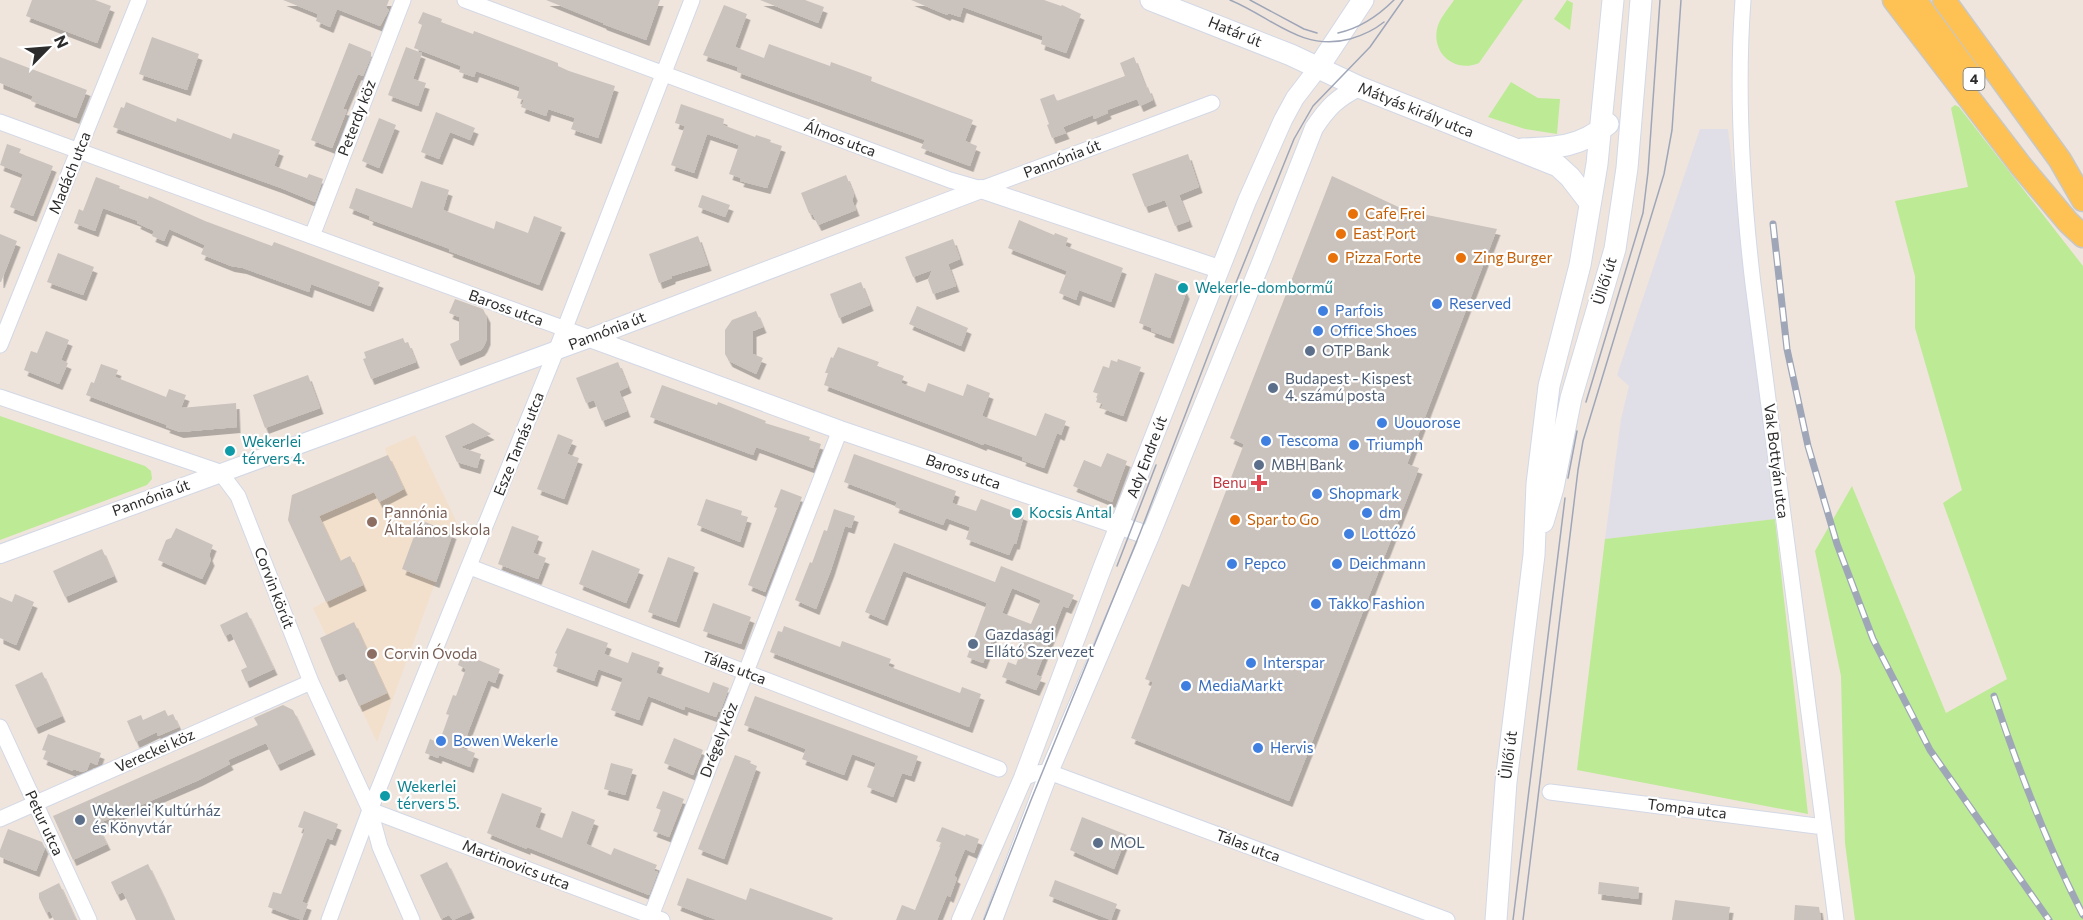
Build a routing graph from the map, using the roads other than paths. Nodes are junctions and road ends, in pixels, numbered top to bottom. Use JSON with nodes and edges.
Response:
{"nodes":[{"id":1,"x":139,"y":0,"type":"edge"},
{"id":2,"x":403,"y":0,"type":"edge"},
{"id":3,"x":465,"y":0,"type":"edge"},
{"id":4,"x":692,"y":0,"type":"edge"},
{"id":5,"x":1151,"y":0,"type":"edge"},
{"id":6,"x":1363,"y":0,"type":"edge"},
{"id":7,"x":1613,"y":0,"type":"edge"},
{"id":8,"x":1641,"y":0,"type":"edge"},
{"id":9,"x":1743,"y":0,"type":"edge"},
{"id":10,"x":1894,"y":0,"type":"edge"},
{"id":11,"x":1915,"y":0,"type":"edge"},
{"id":12,"x":1944,"y":0,"type":"edge"},
{"id":13,"x":1318,"y":68,"type":"junction"},
{"id":14,"x":664,"y":73,"type":"junction"},
{"id":15,"x":1359,"y":87,"type":"junction"},
{"id":16,"x":1634,"y":94,"type":"junction"},
{"id":17,"x":1212,"y":103,"type":"dead end"},
{"id":18,"x":0,"y":122,"type":"edge"},
{"id":19,"x":1600,"y":131,"type":"junction"},
{"id":20,"x":1516,"y":149,"type":"junction"},
{"id":21,"x":78,"y":150,"type":"junction"},
{"id":22,"x":981,"y":189,"type":"junction"},
{"id":23,"x":2083,"y":200,"type":"edge"},
{"id":24,"x":1590,"y":203,"type":"junction"},
{"id":25,"x":2083,"y":225,"type":"edge"},
{"id":26,"x":312,"y":236,"type":"junction"},
{"id":27,"x":2083,"y":236,"type":"edge"},
{"id":28,"x":1219,"y":269,"type":"junction"},
{"id":29,"x":563,"y":329,"type":"junction"},
{"id":30,"x":590,"y":338,"type":"junction"},
{"id":31,"x":0,"y":345,"type":"edge"},
{"id":32,"x":556,"y":351,"type":"junction"},
{"id":33,"x":0,"y":397,"type":"edge"},
{"id":34,"x":840,"y":430,"type":"junction"},
{"id":35,"x":220,"y":472,"type":"junction"},
{"id":36,"x":1120,"y":525,"type":"junction"},
{"id":37,"x":1150,"y":536,"type":"junction"},
{"id":38,"x":0,"y":554,"type":"edge"},
{"id":39,"x":1534,"y":555,"type":"junction"},
{"id":40,"x":470,"y":567,"type":"junction"},
{"id":41,"x":745,"y":672,"type":"junction"},
{"id":42,"x":311,"y":682,"type":"junction"},
{"id":43,"x":0,"y":727,"type":"edge"},
{"id":44,"x":1033,"y":750,"type":"junction"},
{"id":45,"x":999,"y":769,"type":"dead end"},
{"id":46,"x":1049,"y":772,"type":"junction"},
{"id":47,"x":1023,"y":778,"type":"junction"},
{"id":48,"x":1550,"y":792,"type":"dead end"},
{"id":49,"x":36,"y":804,"type":"junction"},
{"id":50,"x":370,"y":810,"type":"junction"},
{"id":51,"x":0,"y":819,"type":"edge"},
{"id":52,"x":1824,"y":827,"type":"junction"},
{"id":53,"x":657,"y":918,"type":"edge"},
{"id":54,"x":89,"y":920,"type":"edge"},
{"id":55,"x":329,"y":920,"type":"edge"},
{"id":56,"x":412,"y":920,"type":"edge"},
{"id":57,"x":961,"y":920,"type":"edge"},
{"id":58,"x":993,"y":920,"type":"edge"},
{"id":59,"x":1446,"y":920,"type":"edge"},
{"id":60,"x":1496,"y":920,"type":"edge"},
{"id":61,"x":1836,"y":920,"type":"edge"}],
"edges":[{"from":1,"to":21,"type":"street","name":"Madách utca"},
{"from":2,"to":26,"type":"street","name":"Peterdy köz"},
{"from":3,"to":14,"type":"street","name":"Álmos utca"},
{"from":4,"to":14,"type":"street","name":"Esze Tamás utca"},
{"from":5,"to":13,"type":"main road","name":"Határ út"},
{"from":6,"to":13,"type":"main road"},
{"from":7,"to":19,"type":"main road","name":"Üllői út"},
{"from":8,"to":16,"type":"main road","name":"Üllői út"},
{"from":9,"to":52,"type":"street","name":"Vak Bottyán utca"},
{"from":10,"to":27,"type":"main road"},
{"from":11,"to":25,"type":"main road","number":"4"},
{"from":12,"to":23,"type":"main road"},
{"from":13,"to":15,"type":"main road","name":"Mátyás király utca"},
{"from":13,"to":28,"type":"street","name":"Ady Endre út"},
{"from":14,"to":22,"type":"street","name":"Álmos utca"},
{"from":14,"to":29,"type":"street","name":"Esze Tamás utca"},
{"from":15,"to":20,"type":"main road","name":"Mátyás király utca"},
{"from":15,"to":37,"type":"street"},
{"from":16,"to":19,"type":"main road"},
{"from":16,"to":39,"type":"main road","name":"Üllői út"},
{"from":17,"to":22,"type":"street","name":"Pannónia út"},
{"from":18,"to":21,"type":"street","name":"Baross utca"},
{"from":19,"to":20,"type":"main road"},
{"from":19,"to":24,"type":"main road","name":"Üllői út"},
{"from":20,"to":24,"type":"main road","name":"Mátyás király utca"},
{"from":21,"to":26,"type":"street","name":"Baross utca"},
{"from":21,"to":31,"type":"street","name":"Madách utca"},
{"from":22,"to":28,"type":"street","name":"Álmos utca"},
{"from":22,"to":30,"type":"street","name":"Pannónia út"},
{"from":24,"to":39,"type":"main road","name":"Üllői út"},
{"from":26,"to":29,"type":"street","name":"Baross utca"},
{"from":28,"to":36,"type":"street","name":"Ady Endre út"},
{"from":29,"to":30,"type":"street","name":"Baross utca"},
{"from":29,"to":32,"type":"street","name":"Esze Tamás utca"},
{"from":30,"to":32,"type":"street","name":"Pannónia út"},
{"from":30,"to":34,"type":"street","name":"Baross utca"},
{"from":32,"to":35,"type":"street","name":"Pannónia út"},
{"from":32,"to":40,"type":"street","name":"Esze Tamás utca"},
{"from":33,"to":35,"type":"street"},
{"from":34,"to":36,"type":"street","name":"Baross utca"},
{"from":34,"to":41,"type":"street","name":"Drégely köz"},
{"from":35,"to":38,"type":"street","name":"Pannónia út"},
{"from":35,"to":42,"type":"street","name":"Corvin körút"},
{"from":36,"to":37,"type":"street","name":"Baross utca"},
{"from":36,"to":44,"type":"street","name":"Ady Endre út"},
{"from":37,"to":46,"type":"street"},
{"from":39,"to":60,"type":"main road","name":"Üllői út"},
{"from":40,"to":41,"type":"street","name":"Tálas utca"},
{"from":40,"to":50,"type":"street","name":"Esze Tamás utca"},
{"from":41,"to":45,"type":"street","name":"Tálas utca"},
{"from":41,"to":53,"type":"street","name":"Drégely köz"},
{"from":42,"to":49,"type":"street","name":"Vereckei köz"},
{"from":42,"to":50,"type":"street","name":"Corvin körút"},
{"from":43,"to":49,"type":"street","name":"Petur utca"},
{"from":44,"to":46,"type":"street"},
{"from":44,"to":47,"type":"street","name":"Ady Endre út"},
{"from":46,"to":47,"type":"street"},
{"from":46,"to":58,"type":"street"},
{"from":46,"to":59,"type":"street","name":"Tálas utca"},
{"from":47,"to":57,"type":"street","name":"Ady Endre út"},
{"from":48,"to":52,"type":"street","name":"Tompa utca"},
{"from":49,"to":51,"type":"street","name":"Vereckei köz"},
{"from":49,"to":54,"type":"street","name":"Petur utca"},
{"from":50,"to":53,"type":"street","name":"Martinovics utca"},
{"from":50,"to":55,"type":"street","name":"Esze Tamás utca"},
{"from":50,"to":56,"type":"street","name":"Corvin körút"},
{"from":52,"to":61,"type":"street","name":"Vak Bottyán utca"}]}
